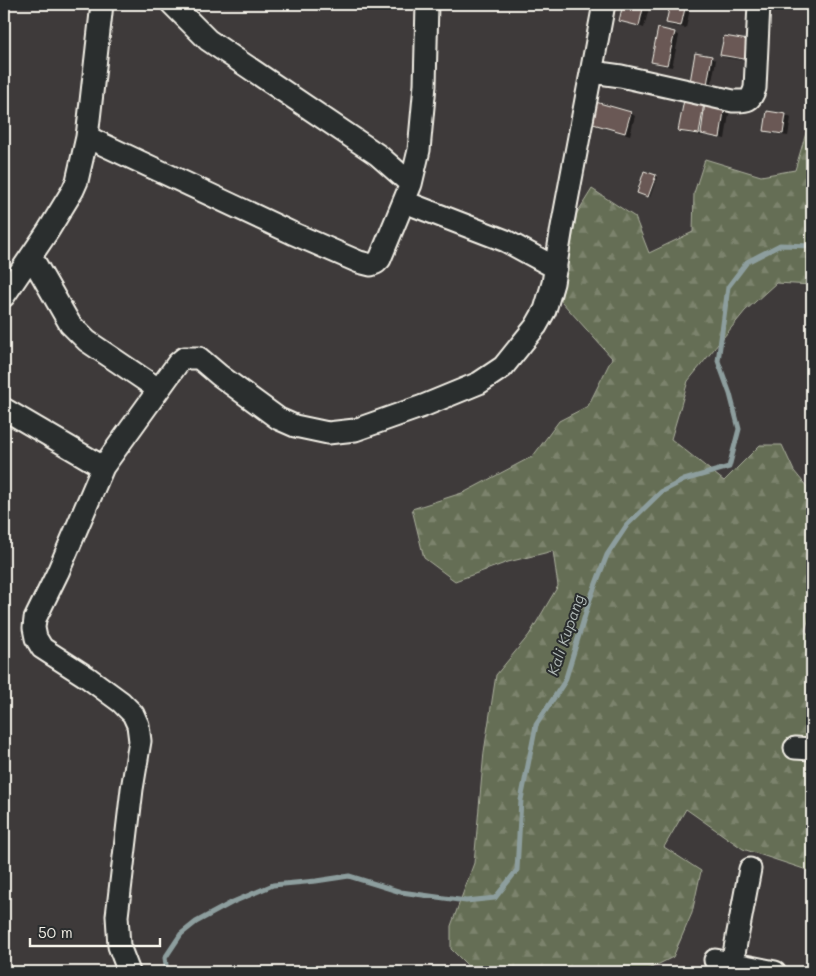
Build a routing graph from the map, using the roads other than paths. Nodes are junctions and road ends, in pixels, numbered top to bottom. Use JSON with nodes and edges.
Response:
{"nodes":[{"id":1,"x":102,"y":4,"type":"edge"},
{"id":2,"x":172,"y":4,"type":"edge"},
{"id":3,"x":427,"y":4,"type":"edge"},
{"id":4,"x":604,"y":4,"type":"edge"},
{"id":5,"x":759,"y":4,"type":"edge"},
{"id":6,"x":592,"y":72,"type":"junction"},
{"id":7,"x":87,"y":137,"type":"junction"},
{"id":8,"x":408,"y":193,"type":"junction"},
{"id":9,"x":31,"y":256,"type":"junction"},
{"id":10,"x":556,"y":268,"type":"junction"},
{"id":11,"x":4,"y":296,"type":"edge"},
{"id":12,"x":158,"y":389,"type":"junction"},
{"id":13,"x":4,"y":409,"type":"edge"},
{"id":14,"x":102,"y":467,"type":"junction"},
{"id":15,"x":750,"y":869,"type":"dead end"},
{"id":16,"x":722,"y":964,"type":"edge"},
{"id":17,"x":129,"y":972,"type":"edge"},
{"id":18,"x":775,"y":972,"type":"edge"}],
"edges":[{"from":1,"to":7,"type":"street"},
{"from":2,"to":8,"type":"street"},
{"from":3,"to":8,"type":"street"},
{"from":4,"to":6,"type":"street"},
{"from":5,"to":6,"type":"street"},
{"from":6,"to":10,"type":"street"},
{"from":7,"to":8,"type":"street"},
{"from":7,"to":9,"type":"street"},
{"from":8,"to":10,"type":"street"},
{"from":9,"to":11,"type":"street"},
{"from":9,"to":12,"type":"street"},
{"from":10,"to":12,"type":"street"},
{"from":12,"to":14,"type":"street"},
{"from":13,"to":14,"type":"street"},
{"from":14,"to":17,"type":"street"},
{"from":15,"to":16,"type":"street"},
{"from":16,"to":18,"type":"street"}]}
